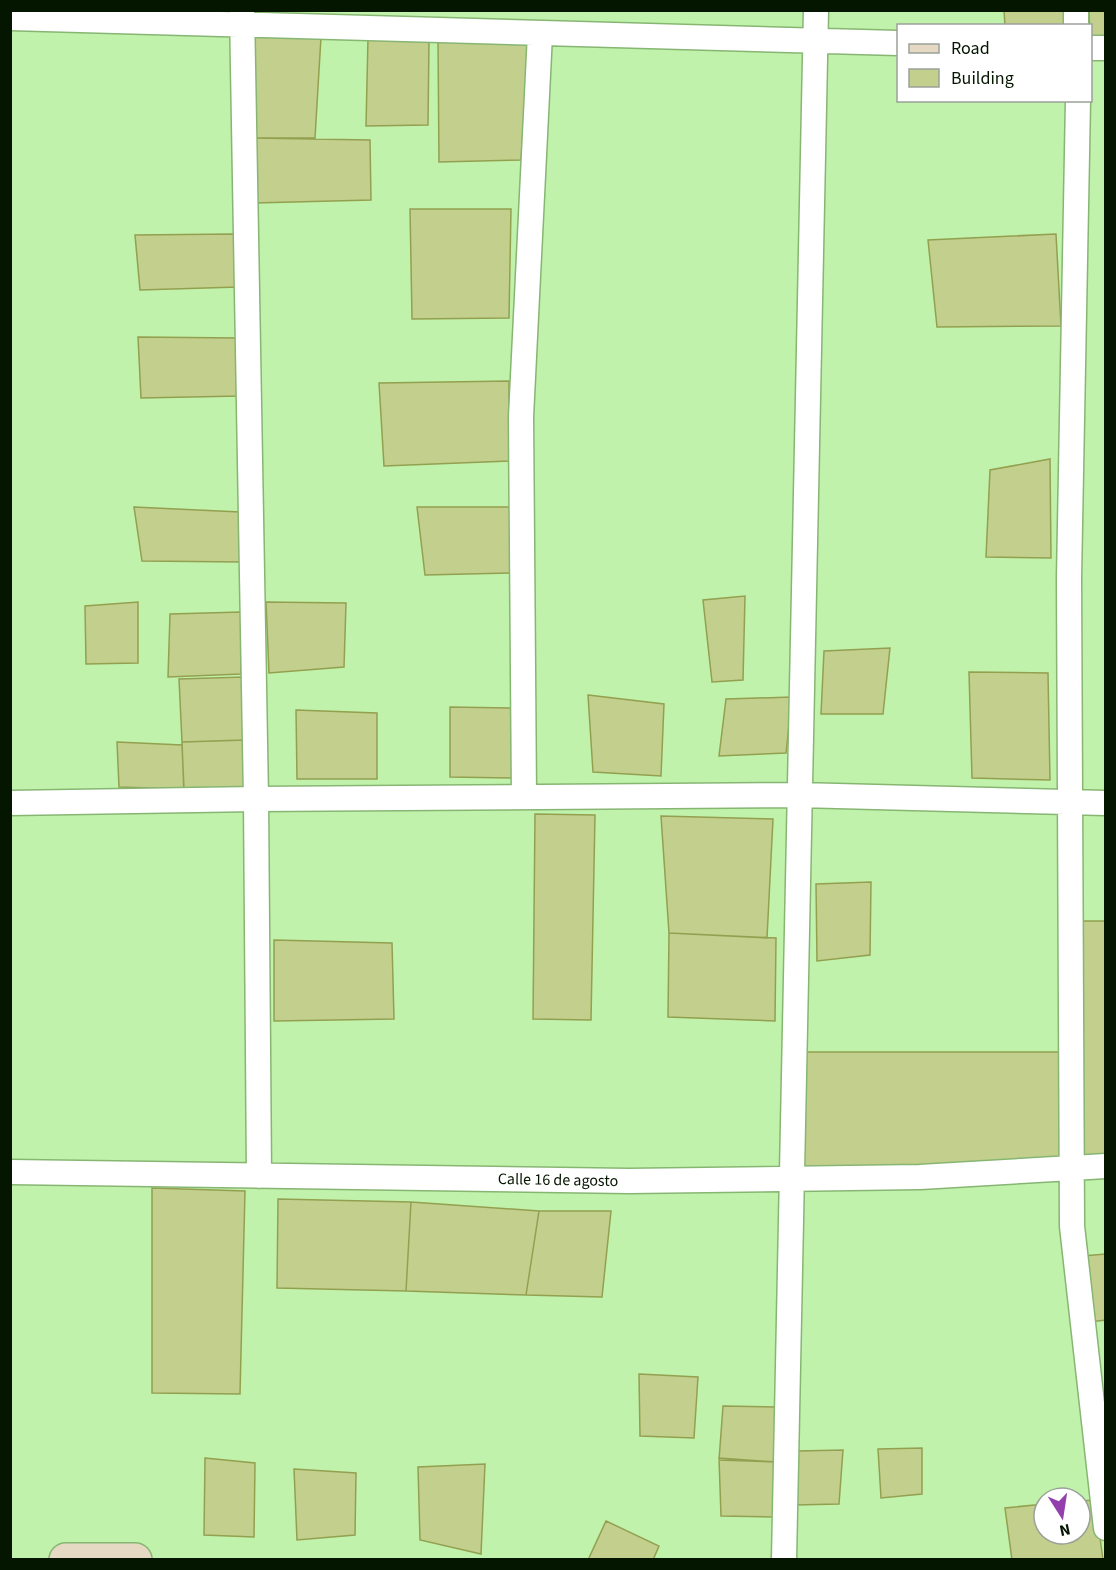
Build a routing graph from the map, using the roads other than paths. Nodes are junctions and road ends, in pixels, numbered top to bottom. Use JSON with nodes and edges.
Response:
{"nodes":[{"id":1,"x":816,"y":10,"type":"edge"},
{"id":2,"x":10,"y":18,"type":"edge"},
{"id":3,"x":241,"y":18,"type":"edge"},
{"id":4,"x":540,"y":34,"type":"junction"},
{"id":5,"x":816,"y":41,"type":"junction"},
{"id":6,"x":897,"y":43,"type":"edge"},
{"id":7,"x":1078,"y":102,"type":"edge"},
{"id":8,"x":800,"y":795,"type":"junction"},
{"id":9,"x":524,"y":797,"type":"junction"},
{"id":10,"x":256,"y":799,"type":"junction"},
{"id":11,"x":1070,"y":802,"type":"junction"},
{"id":12,"x":10,"y":803,"type":"edge"},
{"id":13,"x":1106,"y":803,"type":"edge"},
{"id":14,"x":1106,"y":1166,"type":"edge"},
{"id":15,"x":1072,"y":1168,"type":"junction"},
{"id":16,"x":10,"y":1172,"type":"edge"},
{"id":17,"x":260,"y":1176,"type":"junction"},
{"id":18,"x":791,"y":1179,"type":"junction"},
{"id":19,"x":1106,"y":1528,"type":"edge"},
{"id":20,"x":66,"y":1560,"type":"edge"},
{"id":21,"x":135,"y":1560,"type":"edge"},
{"id":22,"x":784,"y":1560,"type":"edge"}],
"edges":[{"from":1,"to":5,"type":"street"},
{"from":2,"to":3,"type":"street"},
{"from":3,"to":4,"type":"street"},
{"from":3,"to":10,"type":"street"},
{"from":4,"to":5,"type":"street"},
{"from":4,"to":9,"type":"street"},
{"from":5,"to":6,"type":"street"},
{"from":5,"to":8,"type":"street"},
{"from":7,"to":11,"type":"street"},
{"from":8,"to":9,"type":"street"},
{"from":8,"to":11,"type":"street"},
{"from":8,"to":18,"type":"street"},
{"from":9,"to":10,"type":"street"},
{"from":10,"to":12,"type":"street"},
{"from":10,"to":17,"type":"street"},
{"from":11,"to":13,"type":"street"},
{"from":11,"to":15,"type":"street"},
{"from":14,"to":15,"type":"street","name":"Calle 16 de agosto"},
{"from":15,"to":18,"type":"street","name":"Calle 16 de agosto"},
{"from":15,"to":19,"type":"street"},
{"from":16,"to":17,"type":"street","name":"Calle 16 de agosto"},
{"from":17,"to":18,"type":"street","name":"Calle 16 de agosto"},
{"from":18,"to":22,"type":"street"},
{"from":20,"to":21,"type":"main road"}]}
